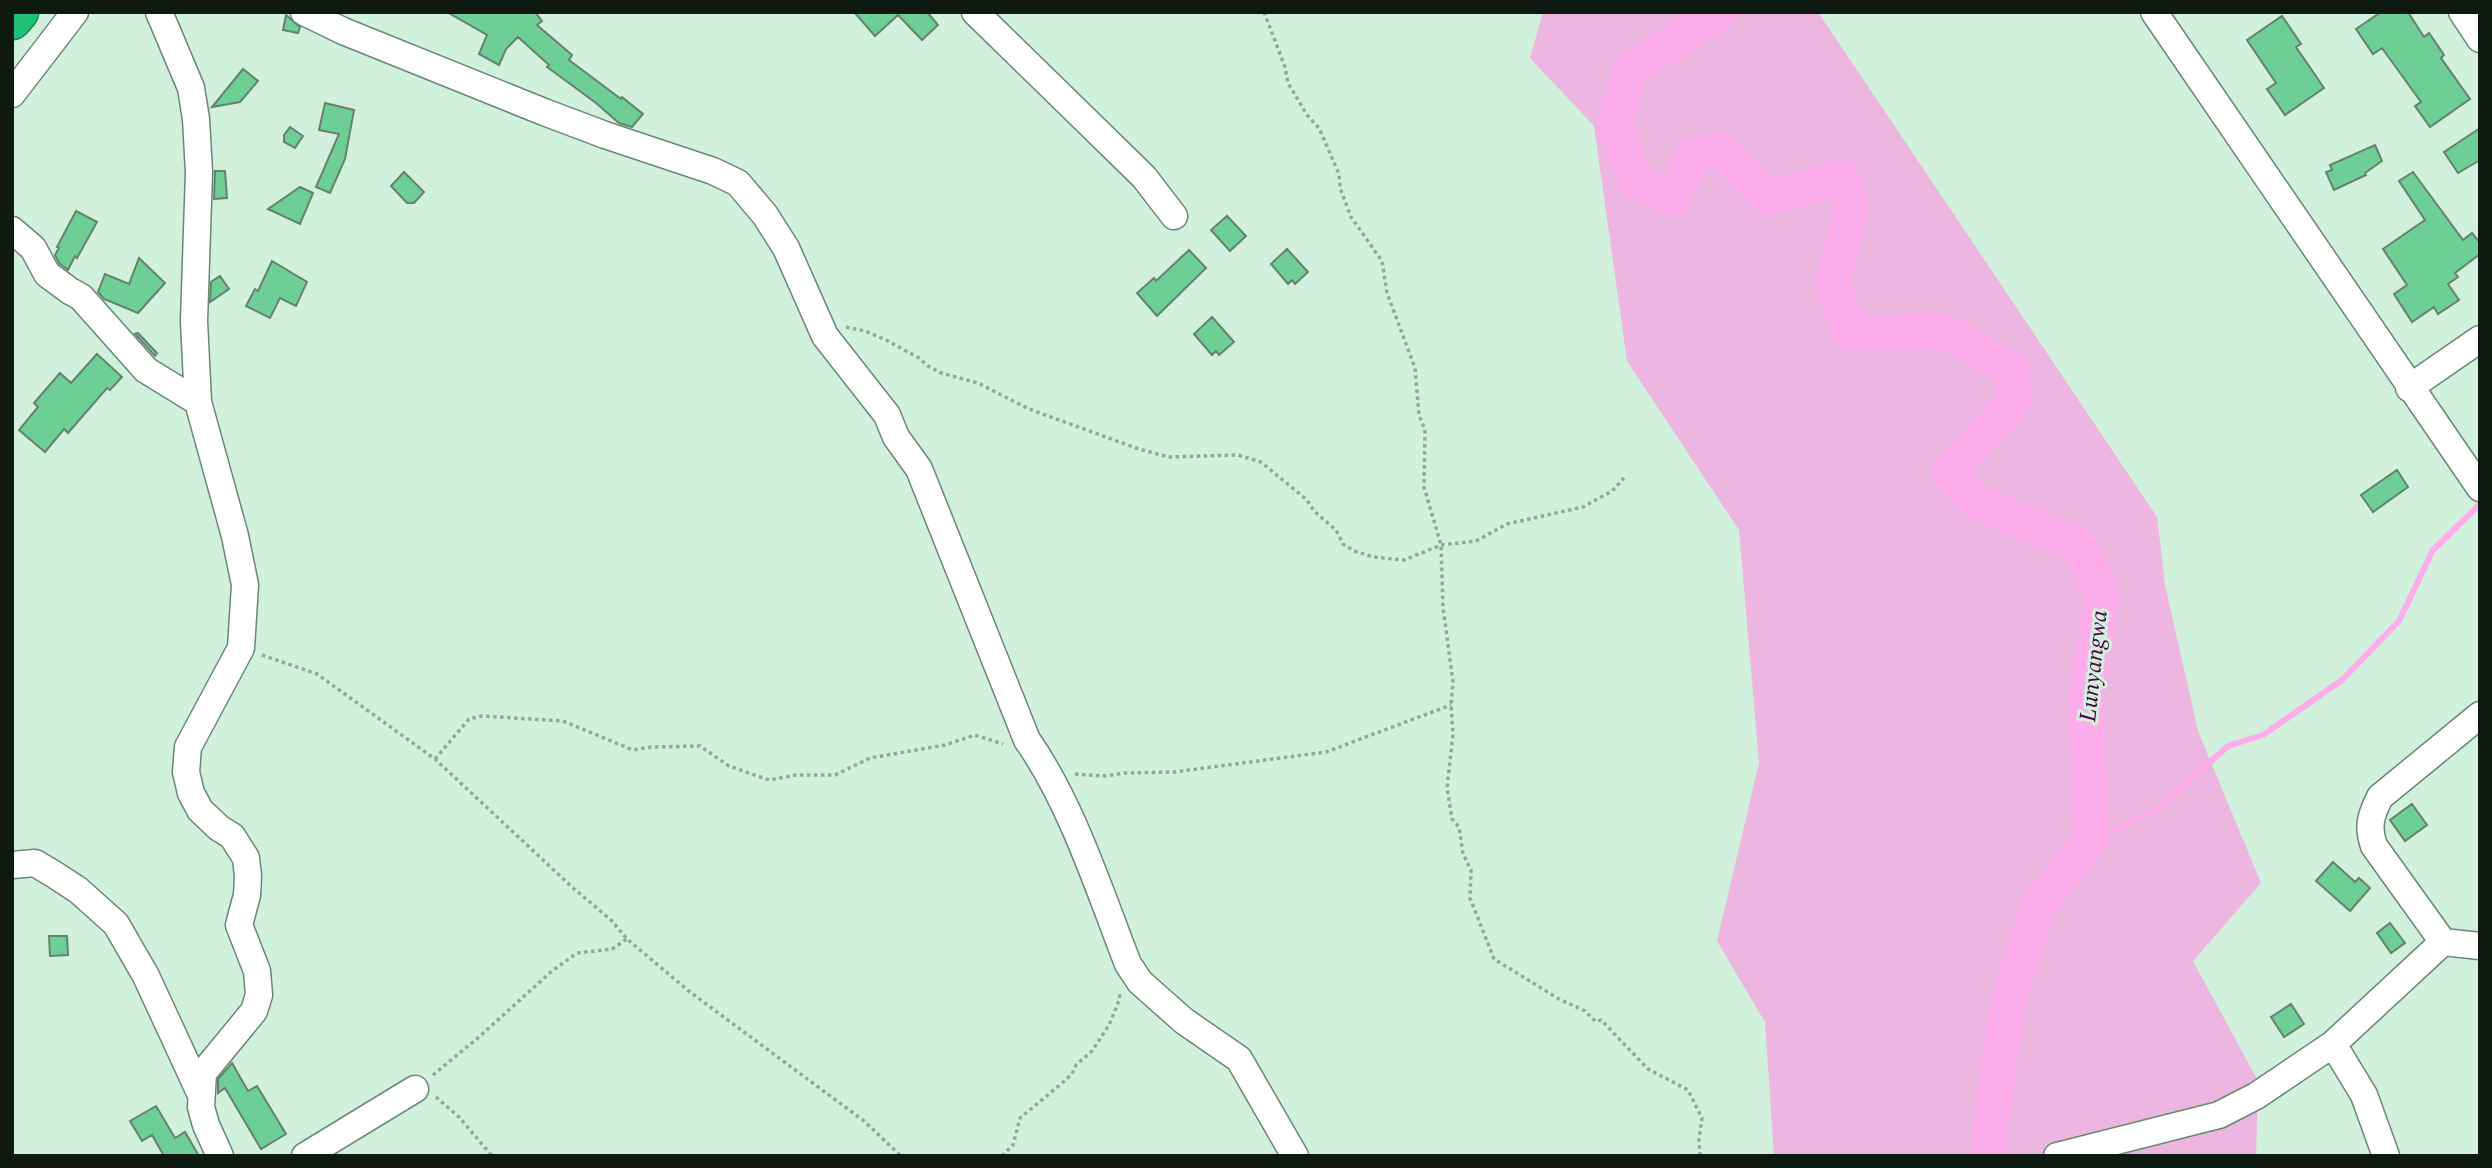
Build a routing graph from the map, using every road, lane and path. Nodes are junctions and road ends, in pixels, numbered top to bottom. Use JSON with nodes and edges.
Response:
{"nodes":[{"id":1,"x":19,"y":12,"type":"edge"},
{"id":2,"x":75,"y":12,"type":"edge"},
{"id":3,"x":159,"y":12,"type":"edge"},
{"id":4,"x":304,"y":12,"type":"edge"},
{"id":5,"x":975,"y":12,"type":"edge"},
{"id":6,"x":1264,"y":12,"type":"edge"},
{"id":7,"x":2154,"y":12,"type":"edge"},
{"id":8,"x":2462,"y":12,"type":"edge"},
{"id":9,"x":12,"y":20,"type":"edge"},
{"id":10,"x":2480,"y":39,"type":"edge"},
{"id":11,"x":12,"y":94,"type":"edge"},
{"id":12,"x":1174,"y":216,"type":"dead end"},
{"id":13,"x":12,"y":230,"type":"edge"},
{"id":14,"x":817,"y":319,"type":"junction"},
{"id":15,"x":2480,"y":339,"type":"edge"},
{"id":16,"x":2409,"y":388,"type":"junction"},
{"id":17,"x":198,"y":402,"type":"junction"},
{"id":18,"x":1623,"y":478,"type":"dead end"},
{"id":19,"x":2480,"y":488,"type":"edge"},
{"id":20,"x":1441,"y":545,"type":"junction"},
{"id":21,"x":241,"y":648,"type":"junction"},
{"id":22,"x":1451,"y":705,"type":"junction"},
{"id":23,"x":2480,"y":715,"type":"edge"},
{"id":24,"x":435,"y":759,"type":"junction"},
{"id":25,"x":1041,"y":760,"type":"junction"},
{"id":26,"x":12,"y":864,"type":"edge"},
{"id":27,"x":627,"y":939,"type":"junction"},
{"id":28,"x":2443,"y":942,"type":"junction"},
{"id":29,"x":2480,"y":946,"type":"edge"},
{"id":30,"x":1128,"y":964,"type":"junction"},
{"id":31,"x":2333,"y":1044,"type":"junction"},
{"id":32,"x":415,"y":1089,"type":"junction"},
{"id":33,"x":201,"y":1095,"type":"junction"},
{"id":34,"x":220,"y":1156,"type":"edge"},
{"id":35,"x":305,"y":1156,"type":"edge"},
{"id":36,"x":492,"y":1156,"type":"edge"},
{"id":37,"x":901,"y":1156,"type":"edge"},
{"id":38,"x":1002,"y":1156,"type":"edge"},
{"id":39,"x":1295,"y":1156,"type":"edge"},
{"id":40,"x":1700,"y":1156,"type":"edge"},
{"id":41,"x":2057,"y":1156,"type":"edge"},
{"id":42,"x":2386,"y":1156,"type":"edge"}],
"edges":[{"from":1,"to":9,"type":"highway"},
{"from":2,"to":11,"type":"street"},
{"from":3,"to":17,"type":"street"},
{"from":4,"to":14,"type":"street"},
{"from":5,"to":12,"type":"street"},
{"from":6,"to":20,"type":"path"},
{"from":7,"to":16,"type":"street"},
{"from":8,"to":10,"type":"street"},
{"from":13,"to":17,"type":"street"},
{"from":14,"to":20,"type":"path"},
{"from":14,"to":25,"type":"street"},
{"from":15,"to":16,"type":"street"},
{"from":16,"to":19,"type":"street"},
{"from":17,"to":21,"type":"street"},
{"from":18,"to":20,"type":"path"},
{"from":20,"to":22,"type":"path"},
{"from":21,"to":24,"type":"path"},
{"from":21,"to":33,"type":"street"},
{"from":22,"to":25,"type":"path"},
{"from":22,"to":40,"type":"path"},
{"from":23,"to":28,"type":"street"},
{"from":24,"to":25,"type":"path"},
{"from":24,"to":27,"type":"path"},
{"from":25,"to":30,"type":"street"},
{"from":26,"to":33,"type":"street"},
{"from":27,"to":32,"type":"path"},
{"from":27,"to":37,"type":"path"},
{"from":28,"to":29,"type":"street"},
{"from":28,"to":31,"type":"street"},
{"from":30,"to":38,"type":"path"},
{"from":30,"to":39,"type":"street"},
{"from":31,"to":41,"type":"street"},
{"from":31,"to":42,"type":"street"},
{"from":32,"to":35,"type":"street"},
{"from":32,"to":36,"type":"path"},
{"from":33,"to":34,"type":"street"}]}
